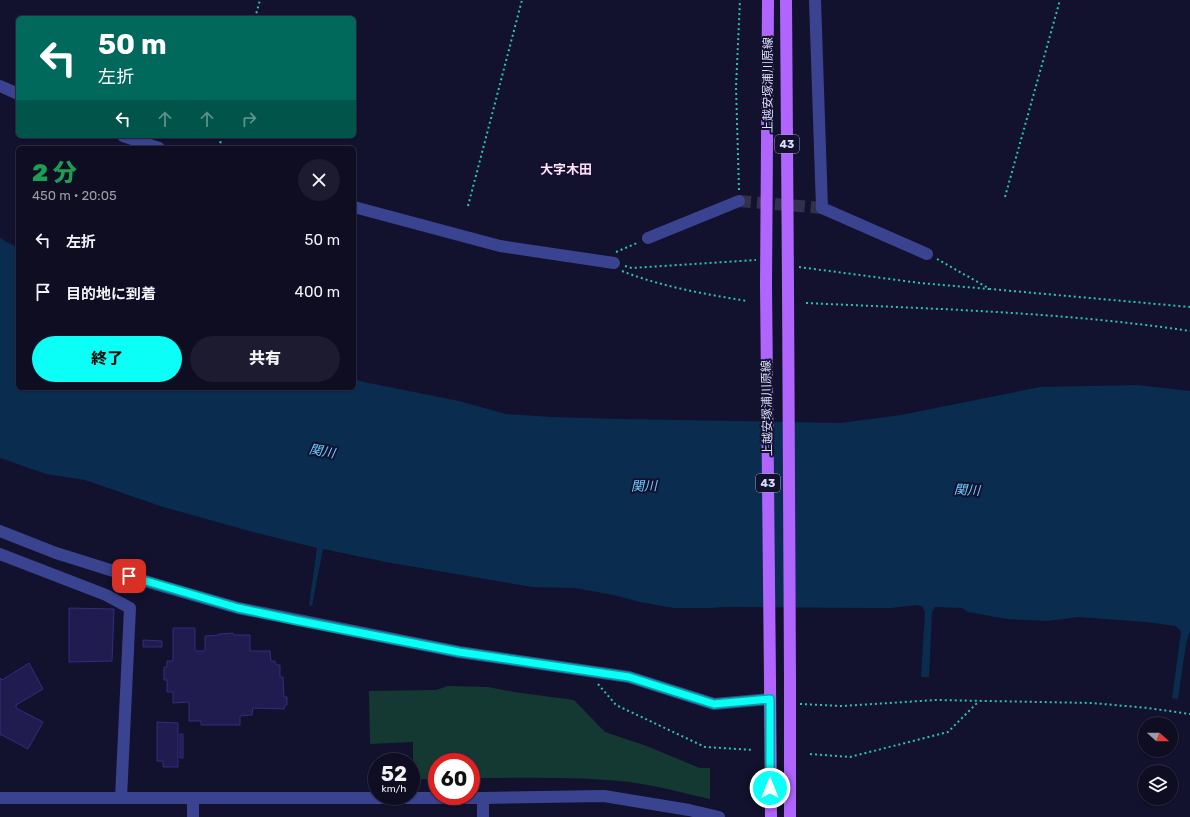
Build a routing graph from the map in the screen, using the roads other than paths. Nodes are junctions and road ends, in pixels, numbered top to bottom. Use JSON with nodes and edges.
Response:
{"nodes":[{"id":1,"x":768,"y":0,"type":"edge"},
{"id":2,"x":786,"y":0,"type":"edge"},
{"id":3,"x":815,"y":0,"type":"edge"},
{"id":4,"x":0,"y":86,"type":"edge"},
{"id":5,"x":16,"y":93,"type":"edge"},
{"id":6,"x":128,"y":138,"type":"edge"},
{"id":7,"x":153,"y":146,"type":"edge"},
{"id":8,"x":739,"y":202,"type":"tunnel mouth"},
{"id":9,"x":356,"y":208,"type":"edge"},
{"id":10,"x":648,"y":238,"type":"road end"},
{"id":11,"x":927,"y":254,"type":"road end"},
{"id":12,"x":613,"y":263,"type":"road end"},
{"id":13,"x":0,"y":531,"type":"edge"},
{"id":14,"x":0,"y":554,"type":"edge"},
{"id":15,"x":770,"y":699,"type":"junction"},
{"id":16,"x":0,"y":798,"type":"edge"},
{"id":17,"x":121,"y":798,"type":"junction"},
{"id":18,"x":483,"y":798,"type":"junction"},
{"id":19,"x":193,"y":799,"type":"junction"},
{"id":20,"x":193,"y":817,"type":"edge"},
{"id":21,"x":483,"y":817,"type":"edge"},
{"id":22,"x":719,"y":817,"type":"edge"},
{"id":23,"x":771,"y":817,"type":"edge"},
{"id":24,"x":790,"y":817,"type":"edge"}],
"edges":[{"from":1,"to":15,"type":"main road","name":"上越安塚浦川原線","number":"43","bridge":true},
{"from":2,"to":24,"type":"main road","name":"上越安塚浦川原線","number":"43","bridge":true},
{"from":3,"to":11,"type":"street"},
{"from":4,"to":5,"type":"street"},
{"from":6,"to":7,"type":"street"},
{"from":8,"to":10,"type":"street"},
{"from":9,"to":12,"type":"street"},
{"from":13,"to":15,"type":"street"},
{"from":14,"to":17,"type":"street"},
{"from":15,"to":23,"type":"main road","name":"上越安塚浦川原線","number":"43"},
{"from":16,"to":17,"type":"street"},
{"from":17,"to":19,"type":"street"},
{"from":18,"to":19,"type":"street"},
{"from":18,"to":21,"type":"street"},
{"from":18,"to":22,"type":"street"},
{"from":19,"to":20,"type":"street"}]}
